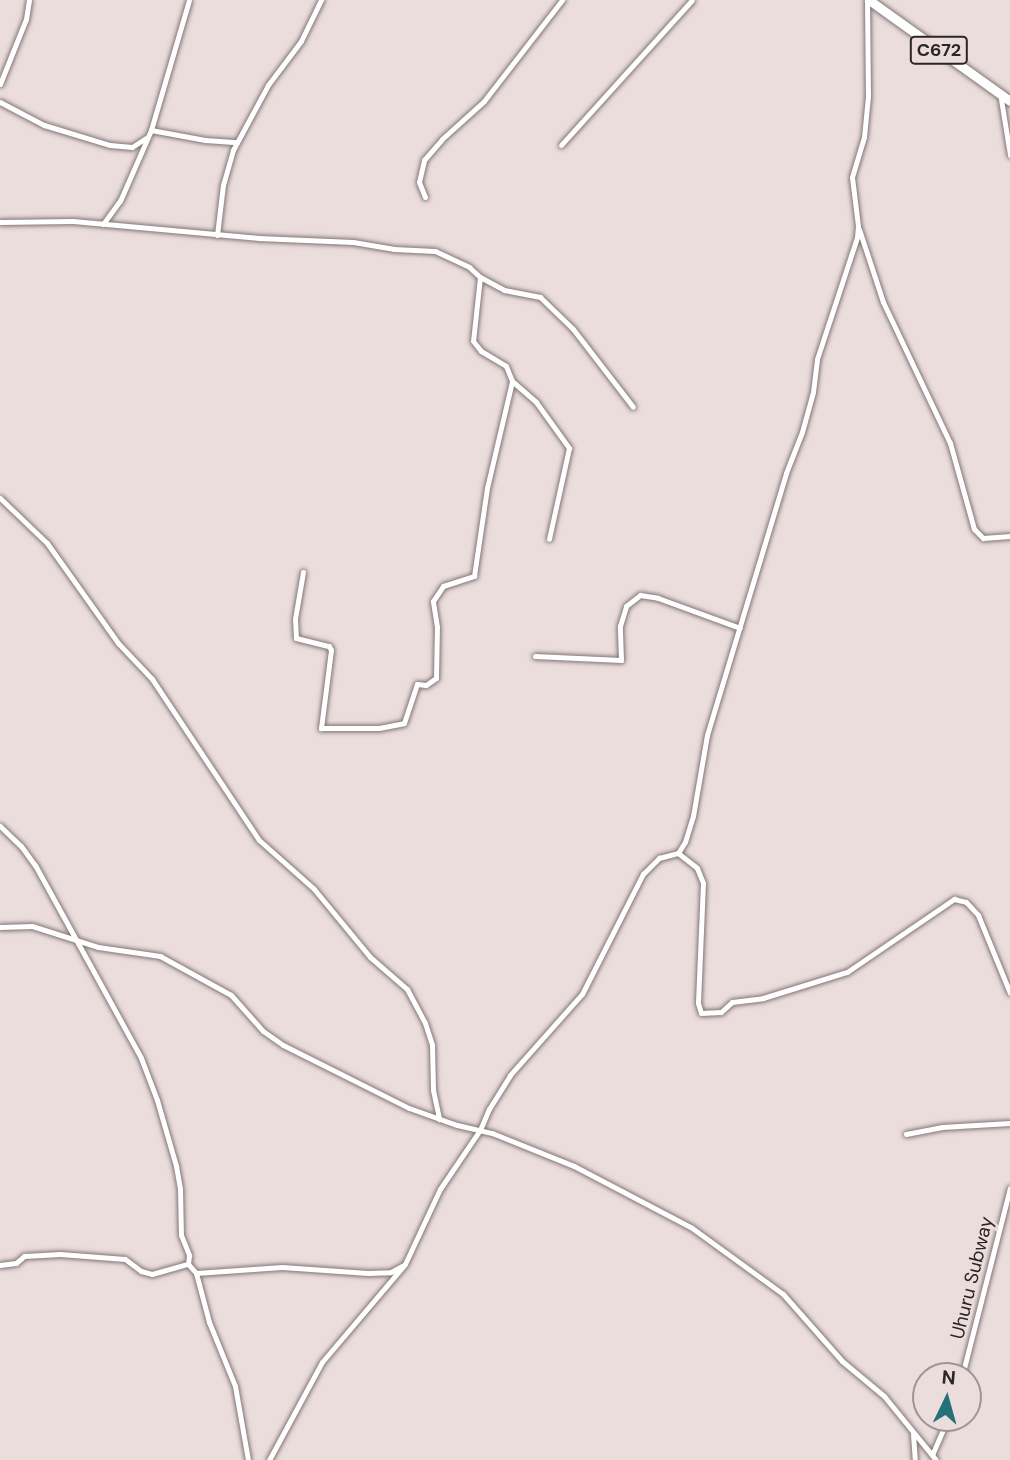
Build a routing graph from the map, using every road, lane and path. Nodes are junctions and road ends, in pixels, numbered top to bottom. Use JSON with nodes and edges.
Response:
{"nodes":[{"id":1,"x":29,"y":0,"type":"edge"},
{"id":2,"x":189,"y":0,"type":"edge"},
{"id":3,"x":321,"y":0,"type":"edge"},
{"id":4,"x":562,"y":0,"type":"edge"},
{"id":5,"x":692,"y":0,"type":"edge"},
{"id":6,"x":868,"y":0,"type":"edge"},
{"id":7,"x":0,"y":84,"type":"edge"},
{"id":8,"x":1000,"y":93,"type":"junction"},
{"id":9,"x":1010,"y":101,"type":"edge"},
{"id":10,"x":0,"y":102,"type":"edge"},
{"id":11,"x":150,"y":133,"type":"junction"},
{"id":12,"x":237,"y":142,"type":"junction"},
{"id":13,"x":561,"y":145,"type":"dead end"},
{"id":14,"x":1010,"y":155,"type":"edge"},
{"id":15,"x":425,"y":197,"type":"dead end"},
{"id":16,"x":0,"y":222,"type":"edge"},
{"id":17,"x":103,"y":224,"type":"junction"},
{"id":18,"x":858,"y":226,"type":"junction"},
{"id":19,"x":217,"y":234,"type":"junction"},
{"id":20,"x":480,"y":277,"type":"junction"},
{"id":21,"x":512,"y":380,"type":"junction"},
{"id":22,"x":633,"y":407,"type":"dead end"},
{"id":23,"x":0,"y":498,"type":"edge"},
{"id":24,"x":1010,"y":536,"type":"edge"},
{"id":25,"x":549,"y":539,"type":"dead end"},
{"id":26,"x":303,"y":572,"type":"dead end"},
{"id":27,"x":740,"y":628,"type":"junction"},
{"id":28,"x":535,"y":656,"type":"dead end"},
{"id":29,"x":0,"y":826,"type":"edge"},
{"id":30,"x":678,"y":853,"type":"junction"},
{"id":31,"x":0,"y":927,"type":"edge"},
{"id":32,"x":76,"y":939,"type":"junction"},
{"id":33,"x":1010,"y":993,"type":"edge"},
{"id":34,"x":439,"y":1119,"type":"junction"},
{"id":35,"x":1010,"y":1123,"type":"edge"},
{"id":36,"x":480,"y":1130,"type":"junction"},
{"id":37,"x":906,"y":1134,"type":"dead end"},
{"id":38,"x":1010,"y":1188,"type":"edge"},
{"id":39,"x":188,"y":1264,"type":"junction"},
{"id":40,"x":405,"y":1264,"type":"junction"},
{"id":41,"x":0,"y":1265,"type":"edge"},
{"id":42,"x":196,"y":1273,"type":"junction"},
{"id":43,"x":966,"y":1362,"type":"edge"},
{"id":44,"x":943,"y":1432,"type":"edge"},
{"id":45,"x":913,"y":1434,"type":"junction"},
{"id":46,"x":934,"y":1458,"type":"edge"},
{"id":47,"x":248,"y":1460,"type":"edge"},
{"id":48,"x":269,"y":1460,"type":"edge"},
{"id":49,"x":915,"y":1460,"type":"edge"}],
"edges":[{"from":1,"to":7,"type":"street"},
{"from":2,"to":11,"type":"street"},
{"from":3,"to":12,"type":"street"},
{"from":4,"to":15,"type":"street"},
{"from":5,"to":13,"type":"street"},
{"from":6,"to":8,"type":"main road","number":"C672"},
{"from":6,"to":18,"type":"street"},
{"from":8,"to":9,"type":"main road","number":"C672"},
{"from":8,"to":14,"type":"street"},
{"from":10,"to":11,"type":"street"},
{"from":11,"to":12,"type":"street"},
{"from":11,"to":17,"type":"street"},
{"from":12,"to":19,"type":"street"},
{"from":16,"to":17,"type":"street"},
{"from":17,"to":19,"type":"street"},
{"from":18,"to":24,"type":"street"},
{"from":18,"to":27,"type":"street"},
{"from":19,"to":20,"type":"street"},
{"from":20,"to":21,"type":"street"},
{"from":20,"to":22,"type":"street"},
{"from":21,"to":25,"type":"street"},
{"from":21,"to":26,"type":"street"},
{"from":23,"to":34,"type":"street"},
{"from":27,"to":28,"type":"street"},
{"from":27,"to":30,"type":"street"},
{"from":29,"to":32,"type":"street"},
{"from":30,"to":33,"type":"street"},
{"from":30,"to":36,"type":"street"},
{"from":31,"to":32,"type":"street"},
{"from":32,"to":34,"type":"street"},
{"from":32,"to":39,"type":"street"},
{"from":34,"to":36,"type":"street"},
{"from":35,"to":37,"type":"street"},
{"from":36,"to":40,"type":"street"},
{"from":36,"to":45,"type":"street"},
{"from":38,"to":43,"type":"street","name":"Uhuru Subway"},
{"from":39,"to":41,"type":"street"},
{"from":39,"to":42,"type":"street"},
{"from":40,"to":42,"type":"street"},
{"from":40,"to":48,"type":"street"},
{"from":42,"to":47,"type":"street"},
{"from":44,"to":46,"type":"street"},
{"from":45,"to":46,"type":"street"},
{"from":45,"to":49,"type":"street"}]}
